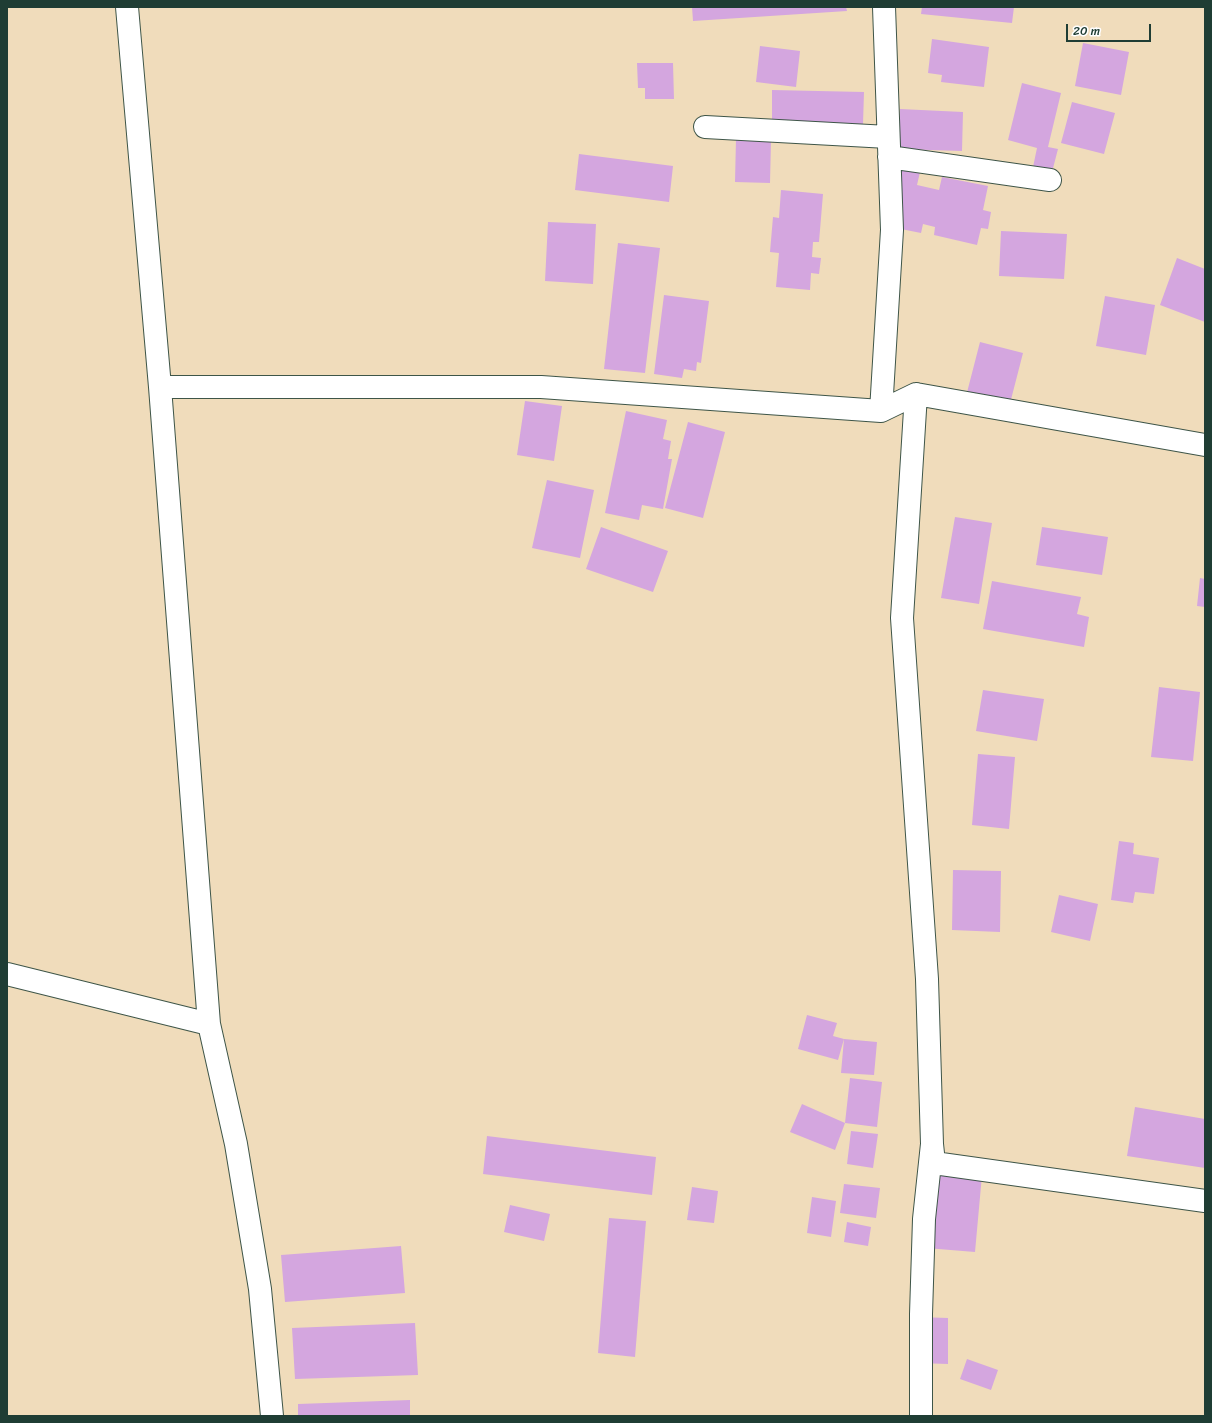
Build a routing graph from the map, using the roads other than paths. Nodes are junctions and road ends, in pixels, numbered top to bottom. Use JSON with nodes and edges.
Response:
{"nodes":[{"id":1,"x":127,"y":7,"type":"edge"},
{"id":2,"x":884,"y":7,"type":"edge"},
{"id":3,"x":705,"y":127,"type":"dead end"},
{"id":4,"x":889,"y":147,"type":"junction"},
{"id":5,"x":1050,"y":180,"type":"dead end"},
{"id":6,"x":160,"y":387,"type":"junction"},
{"id":7,"x":916,"y":394,"type":"junction"},
{"id":8,"x":882,"y":411,"type":"junction"},
{"id":9,"x":1205,"y":445,"type":"edge"},
{"id":10,"x":7,"y":974,"type":"edge"},
{"id":11,"x":209,"y":1024,"type":"junction"},
{"id":12,"x":932,"y":1144,"type":"junction"},
{"id":13,"x":1205,"y":1201,"type":"edge"},
{"id":14,"x":272,"y":1416,"type":"edge"},
{"id":15,"x":921,"y":1416,"type":"edge"}],
"edges":[{"from":1,"to":6,"type":"street"},
{"from":2,"to":4,"type":"street"},
{"from":3,"to":4,"type":"street"},
{"from":4,"to":5,"type":"street"},
{"from":4,"to":8,"type":"street"},
{"from":6,"to":8,"type":"street"},
{"from":6,"to":11,"type":"street"},
{"from":7,"to":8,"type":"street"},
{"from":7,"to":9,"type":"street"},
{"from":7,"to":12,"type":"street"},
{"from":10,"to":11,"type":"street"},
{"from":11,"to":14,"type":"street"},
{"from":12,"to":13,"type":"street"},
{"from":12,"to":15,"type":"street"}]}
